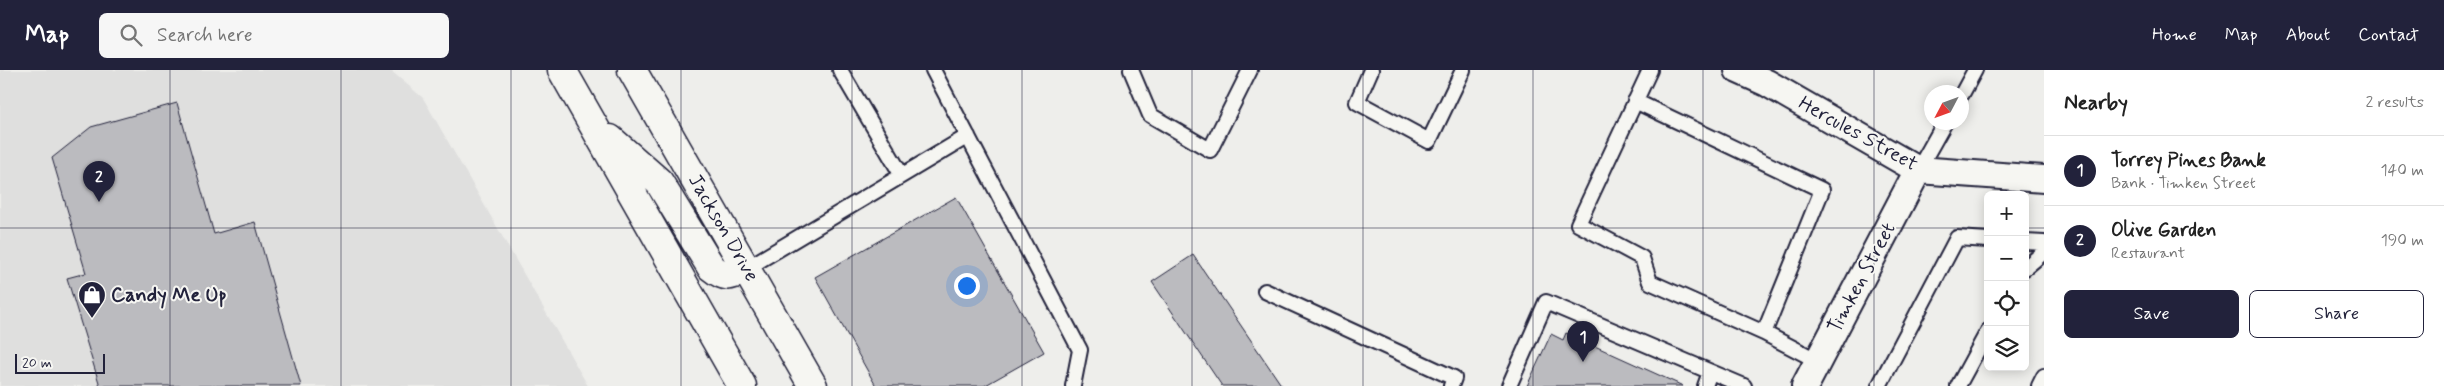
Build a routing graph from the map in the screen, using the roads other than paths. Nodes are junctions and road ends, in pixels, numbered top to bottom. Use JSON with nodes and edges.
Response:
{"nodes":[{"id":1,"x":562,"y":70,"type":"edge"},
{"id":2,"x":632,"y":70,"type":"edge"},
{"id":3,"x":840,"y":70,"type":"edge"},
{"id":4,"x":933,"y":70,"type":"edge"},
{"id":5,"x":1131,"y":70,"type":"edge"},
{"id":6,"x":1250,"y":70,"type":"edge"},
{"id":7,"x":1371,"y":70,"type":"edge"},
{"id":8,"x":1463,"y":70,"type":"edge"},
{"id":9,"x":1650,"y":70,"type":"edge"},
{"id":10,"x":1738,"y":70,"type":"edge"},
{"id":11,"x":1975,"y":70,"type":"edge"},
{"id":12,"x":1967,"y":85,"type":"edge"},
{"id":13,"x":1636,"y":101,"type":"junction"},
{"id":14,"x":594,"y":125,"type":"junction"},
{"id":15,"x":1940,"y":130,"type":"edge"},
{"id":16,"x":968,"y":136,"type":"junction"},
{"id":17,"x":1918,"y":170,"type":"junction"},
{"id":18,"x":901,"y":174,"type":"junction"},
{"id":19,"x":2044,"y":179,"type":"edge"},
{"id":20,"x":1984,"y":240,"type":"edge"},
{"id":21,"x":2029,"y":242,"type":"edge"},
{"id":22,"x":2044,"y":243,"type":"edge"},
{"id":23,"x":2044,"y":252,"type":"edge"},
{"id":24,"x":2029,"y":265,"type":"edge"},
{"id":25,"x":747,"y":268,"type":"junction"},
{"id":26,"x":1264,"y":291,"type":"dead end"},
{"id":27,"x":1764,"y":333,"type":"junction"},
{"id":28,"x":1984,"y":338,"type":"edge"},
{"id":29,"x":1818,"y":361,"type":"junction"},
{"id":30,"x":1710,"y":372,"type":"junction"},
{"id":31,"x":2044,"y":376,"type":"edge"},
{"id":32,"x":742,"y":386,"type":"edge"},
{"id":33,"x":813,"y":386,"type":"edge"},
{"id":34,"x":1073,"y":386,"type":"edge"},
{"id":35,"x":1451,"y":386,"type":"edge"},
{"id":36,"x":1509,"y":386,"type":"edge"},
{"id":37,"x":1705,"y":386,"type":"edge"},
{"id":38,"x":1744,"y":386,"type":"edge"},
{"id":39,"x":1805,"y":386,"type":"edge"},
{"id":40,"x":1878,"y":386,"type":"edge"},
{"id":41,"x":1958,"y":386,"type":"edge"},
{"id":42,"x":2039,"y":386,"type":"edge"}],
"edges":[{"from":1,"to":14,"type":"main road"},
{"from":2,"to":25,"type":"main road","name":"Jackson Drive"},
{"from":3,"to":18,"type":"lane"},
{"from":4,"to":16,"type":"lane"},
{"from":5,"to":6,"type":"lane"},
{"from":7,"to":8,"type":"lane"},
{"from":9,"to":13,"type":"lane"},
{"from":10,"to":17,"type":"street","name":"Hercules Street"},
{"from":11,"to":12,"type":"lane"},
{"from":13,"to":27,"type":"lane"},
{"from":13,"to":27,"type":"lane"},
{"from":14,"to":25,"type":"main road"},
{"from":14,"to":32,"type":"main road"},
{"from":15,"to":17,"type":"lane"},
{"from":16,"to":18,"type":"lane"},
{"from":16,"to":34,"type":"lane"},
{"from":17,"to":19,"type":"street","name":"Hercules Street"},
{"from":17,"to":29,"type":"street","name":"Timken Street"},
{"from":18,"to":25,"type":"lane"},
{"from":20,"to":40,"type":"lane"},
{"from":21,"to":22,"type":"lane"},
{"from":23,"to":24,"type":"lane"},
{"from":25,"to":33,"type":"main road","name":"Jackson Drive"},
{"from":26,"to":35,"type":"lane"},
{"from":27,"to":29,"type":"lane"},
{"from":28,"to":41,"type":"lane"},
{"from":29,"to":39,"type":"street","name":"Timken Street"},
{"from":30,"to":36,"type":"lane"},
{"from":30,"to":37,"type":"lane"},
{"from":30,"to":38,"type":"lane"},
{"from":31,"to":42,"type":"lane"}]}
